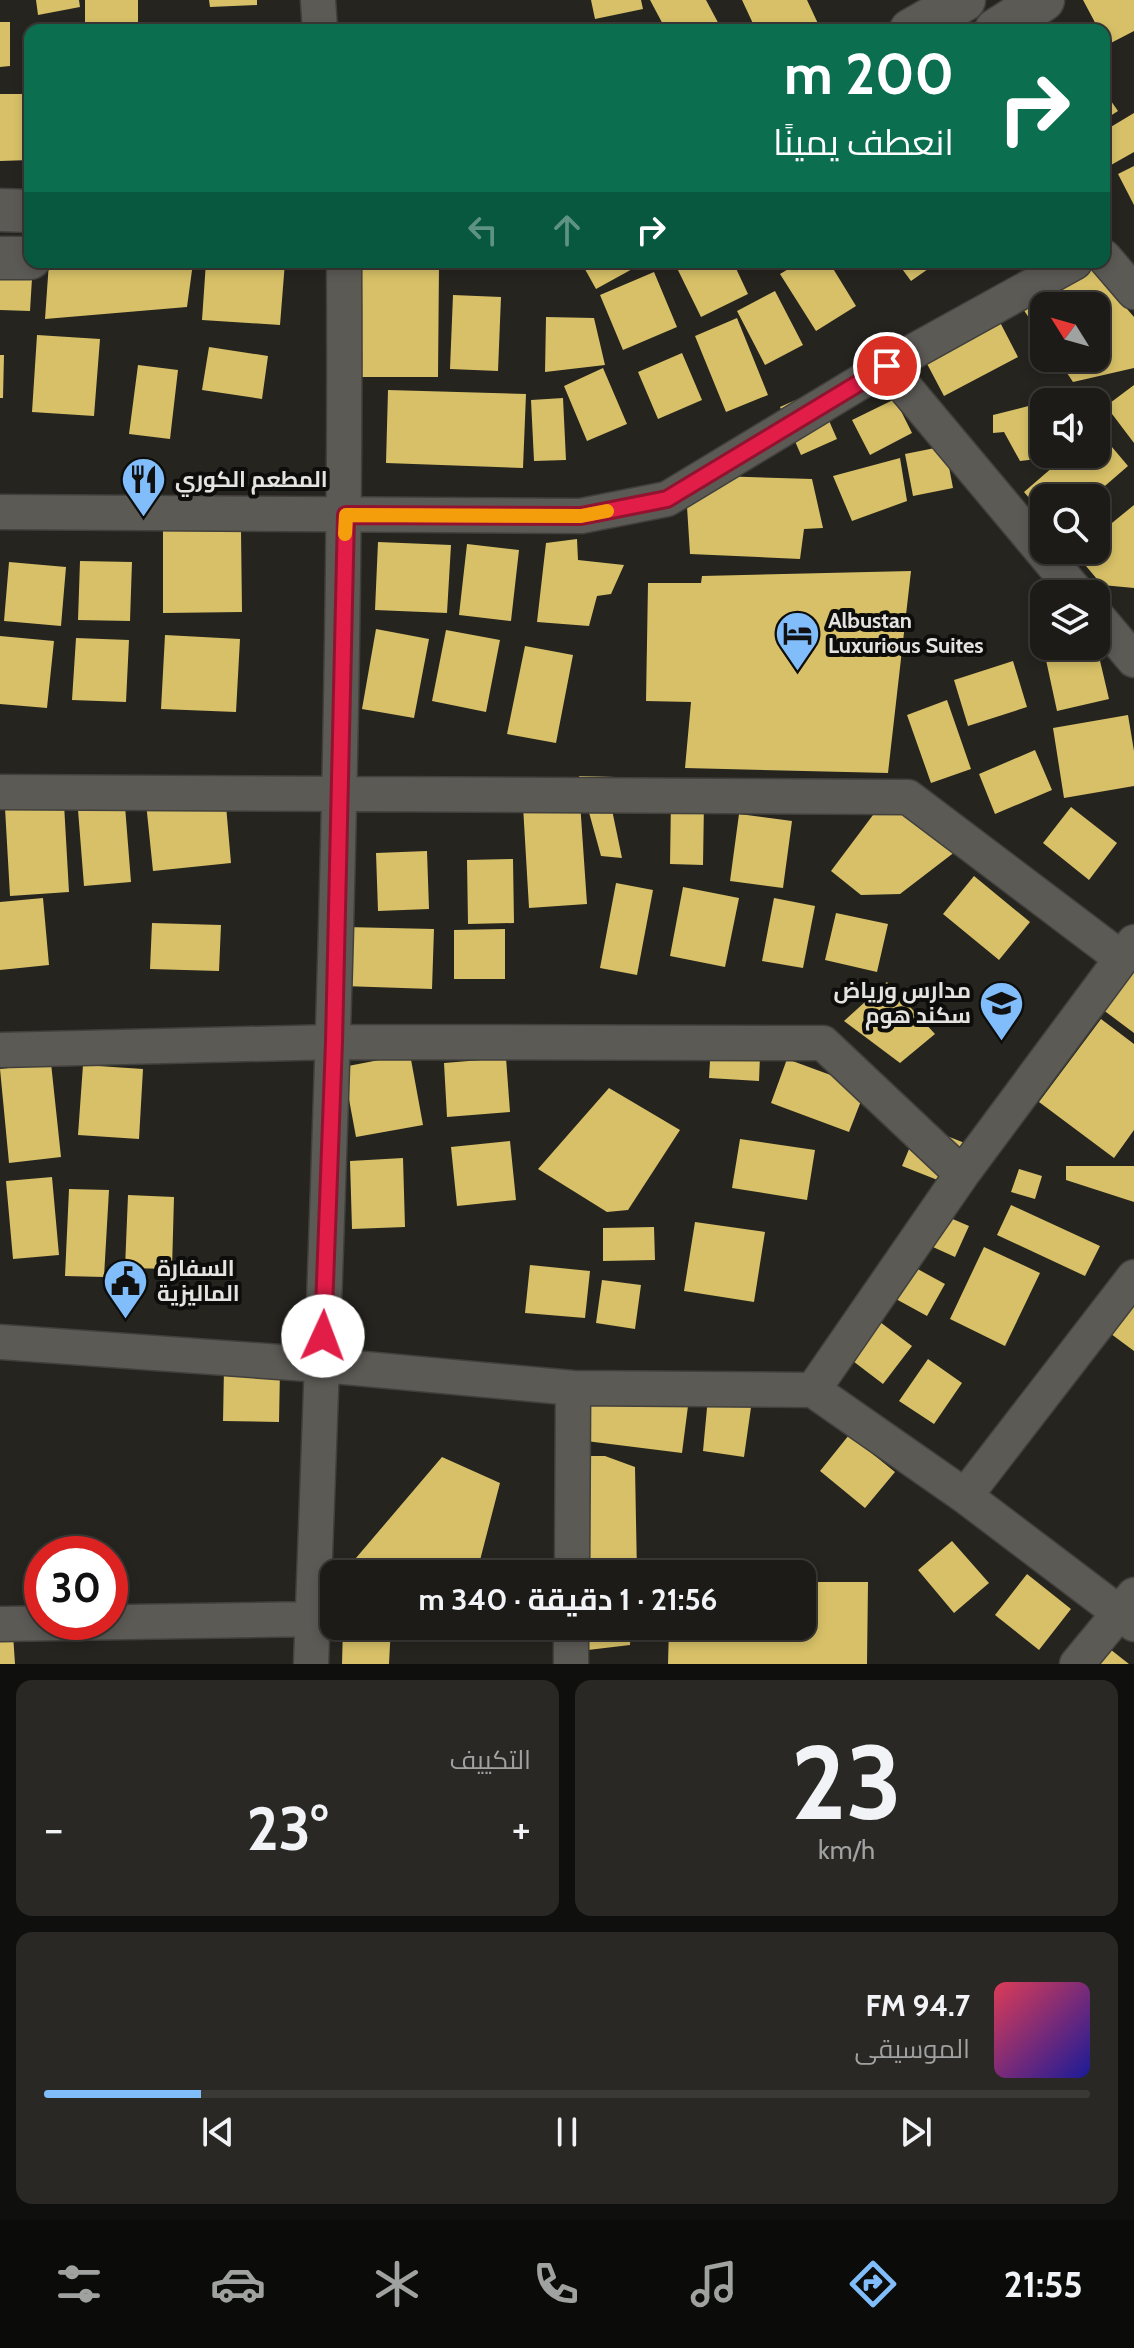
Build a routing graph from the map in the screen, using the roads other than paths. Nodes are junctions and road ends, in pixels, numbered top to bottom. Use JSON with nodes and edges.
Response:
{"nodes":[{"id":1,"x":318,"y":0,"type":"edge"},
{"id":2,"x":964,"y":0,"type":"edge"},
{"id":3,"x":1043,"y":0,"type":"edge"},
{"id":4,"x":320,"y":24,"type":"edge"},
{"id":5,"x":922,"y":24,"type":"edge"},
{"id":6,"x":1005,"y":24,"type":"edge"},
{"id":7,"x":0,"y":210,"type":"edge"},
{"id":8,"x":24,"y":211,"type":"edge"},
{"id":9,"x":0,"y":258,"type":"edge"},
{"id":10,"x":24,"y":258,"type":"edge"},
{"id":11,"x":1110,"y":264,"type":"edge"},
{"id":12,"x":344,"y":268,"type":"edge"},
{"id":13,"x":1064,"y":268,"type":"edge"},
{"id":14,"x":1134,"y":292,"type":"edge"},
{"id":15,"x":887,"y":366,"type":"junction"},
{"id":16,"x":0,"y":512,"type":"edge"},
{"id":17,"x":346,"y":515,"type":"junction"},
{"id":18,"x":1066,"y":580,"type":"edge"},
{"id":19,"x":1110,"y":632,"type":"edge"},
{"id":20,"x":1134,"y":660,"type":"edge"},
{"id":21,"x":0,"y":792,"type":"edge"},
{"id":22,"x":340,"y":794,"type":"junction"},
{"id":23,"x":1128,"y":950,"type":"edge"},
{"id":24,"x":334,"y":1042,"type":"junction"},
{"id":25,"x":0,"y":1050,"type":"edge"},
{"id":26,"x":962,"y":1174,"type":"junction"},
{"id":27,"x":1134,"y":1277,"type":"edge"},
{"id":28,"x":0,"y":1342,"type":"edge"},
{"id":29,"x":322,"y":1365,"type":"junction"},
{"id":30,"x":573,"y":1388,"type":"junction"},
{"id":31,"x":813,"y":1390,"type":"junction"},
{"id":32,"x":965,"y":1496,"type":"junction"},
{"id":33,"x":572,"y":1560,"type":"edge"},
{"id":34,"x":1129,"y":1611,"type":"edge"},
{"id":35,"x":313,"y":1619,"type":"junction"},
{"id":36,"x":0,"y":1624,"type":"edge"},
{"id":37,"x":571,"y":1640,"type":"edge"},
{"id":38,"x":311,"y":1664,"type":"edge"},
{"id":39,"x":571,"y":1664,"type":"edge"},
{"id":40,"x":1077,"y":1664,"type":"edge"}],
"edges":[{"from":1,"to":4,"type":"street"},
{"from":2,"to":5,"type":"street"},
{"from":3,"to":6,"type":"street"},
{"from":7,"to":8,"type":"street"},
{"from":9,"to":10,"type":"street"},
{"from":11,"to":14,"type":"street"},
{"from":12,"to":17,"type":"street"},
{"from":13,"to":15,"type":"street"},
{"from":15,"to":17,"type":"street"},
{"from":15,"to":18,"type":"street"},
{"from":16,"to":17,"type":"street"},
{"from":17,"to":22,"type":"street"},
{"from":19,"to":20,"type":"street"},
{"from":21,"to":22,"type":"street"},
{"from":22,"to":23,"type":"street"},
{"from":22,"to":24,"type":"street"},
{"from":23,"to":26,"type":"street"},
{"from":24,"to":25,"type":"street"},
{"from":24,"to":26,"type":"street"},
{"from":24,"to":29,"type":"street"},
{"from":26,"to":31,"type":"street"},
{"from":27,"to":32,"type":"street"},
{"from":28,"to":29,"type":"street"},
{"from":29,"to":30,"type":"street"},
{"from":29,"to":35,"type":"street"},
{"from":30,"to":31,"type":"street"},
{"from":30,"to":33,"type":"street"},
{"from":31,"to":32,"type":"street"},
{"from":32,"to":34,"type":"street"},
{"from":34,"to":40,"type":"street"},
{"from":35,"to":36,"type":"street"},
{"from":35,"to":38,"type":"street"},
{"from":37,"to":39,"type":"street"}]}
